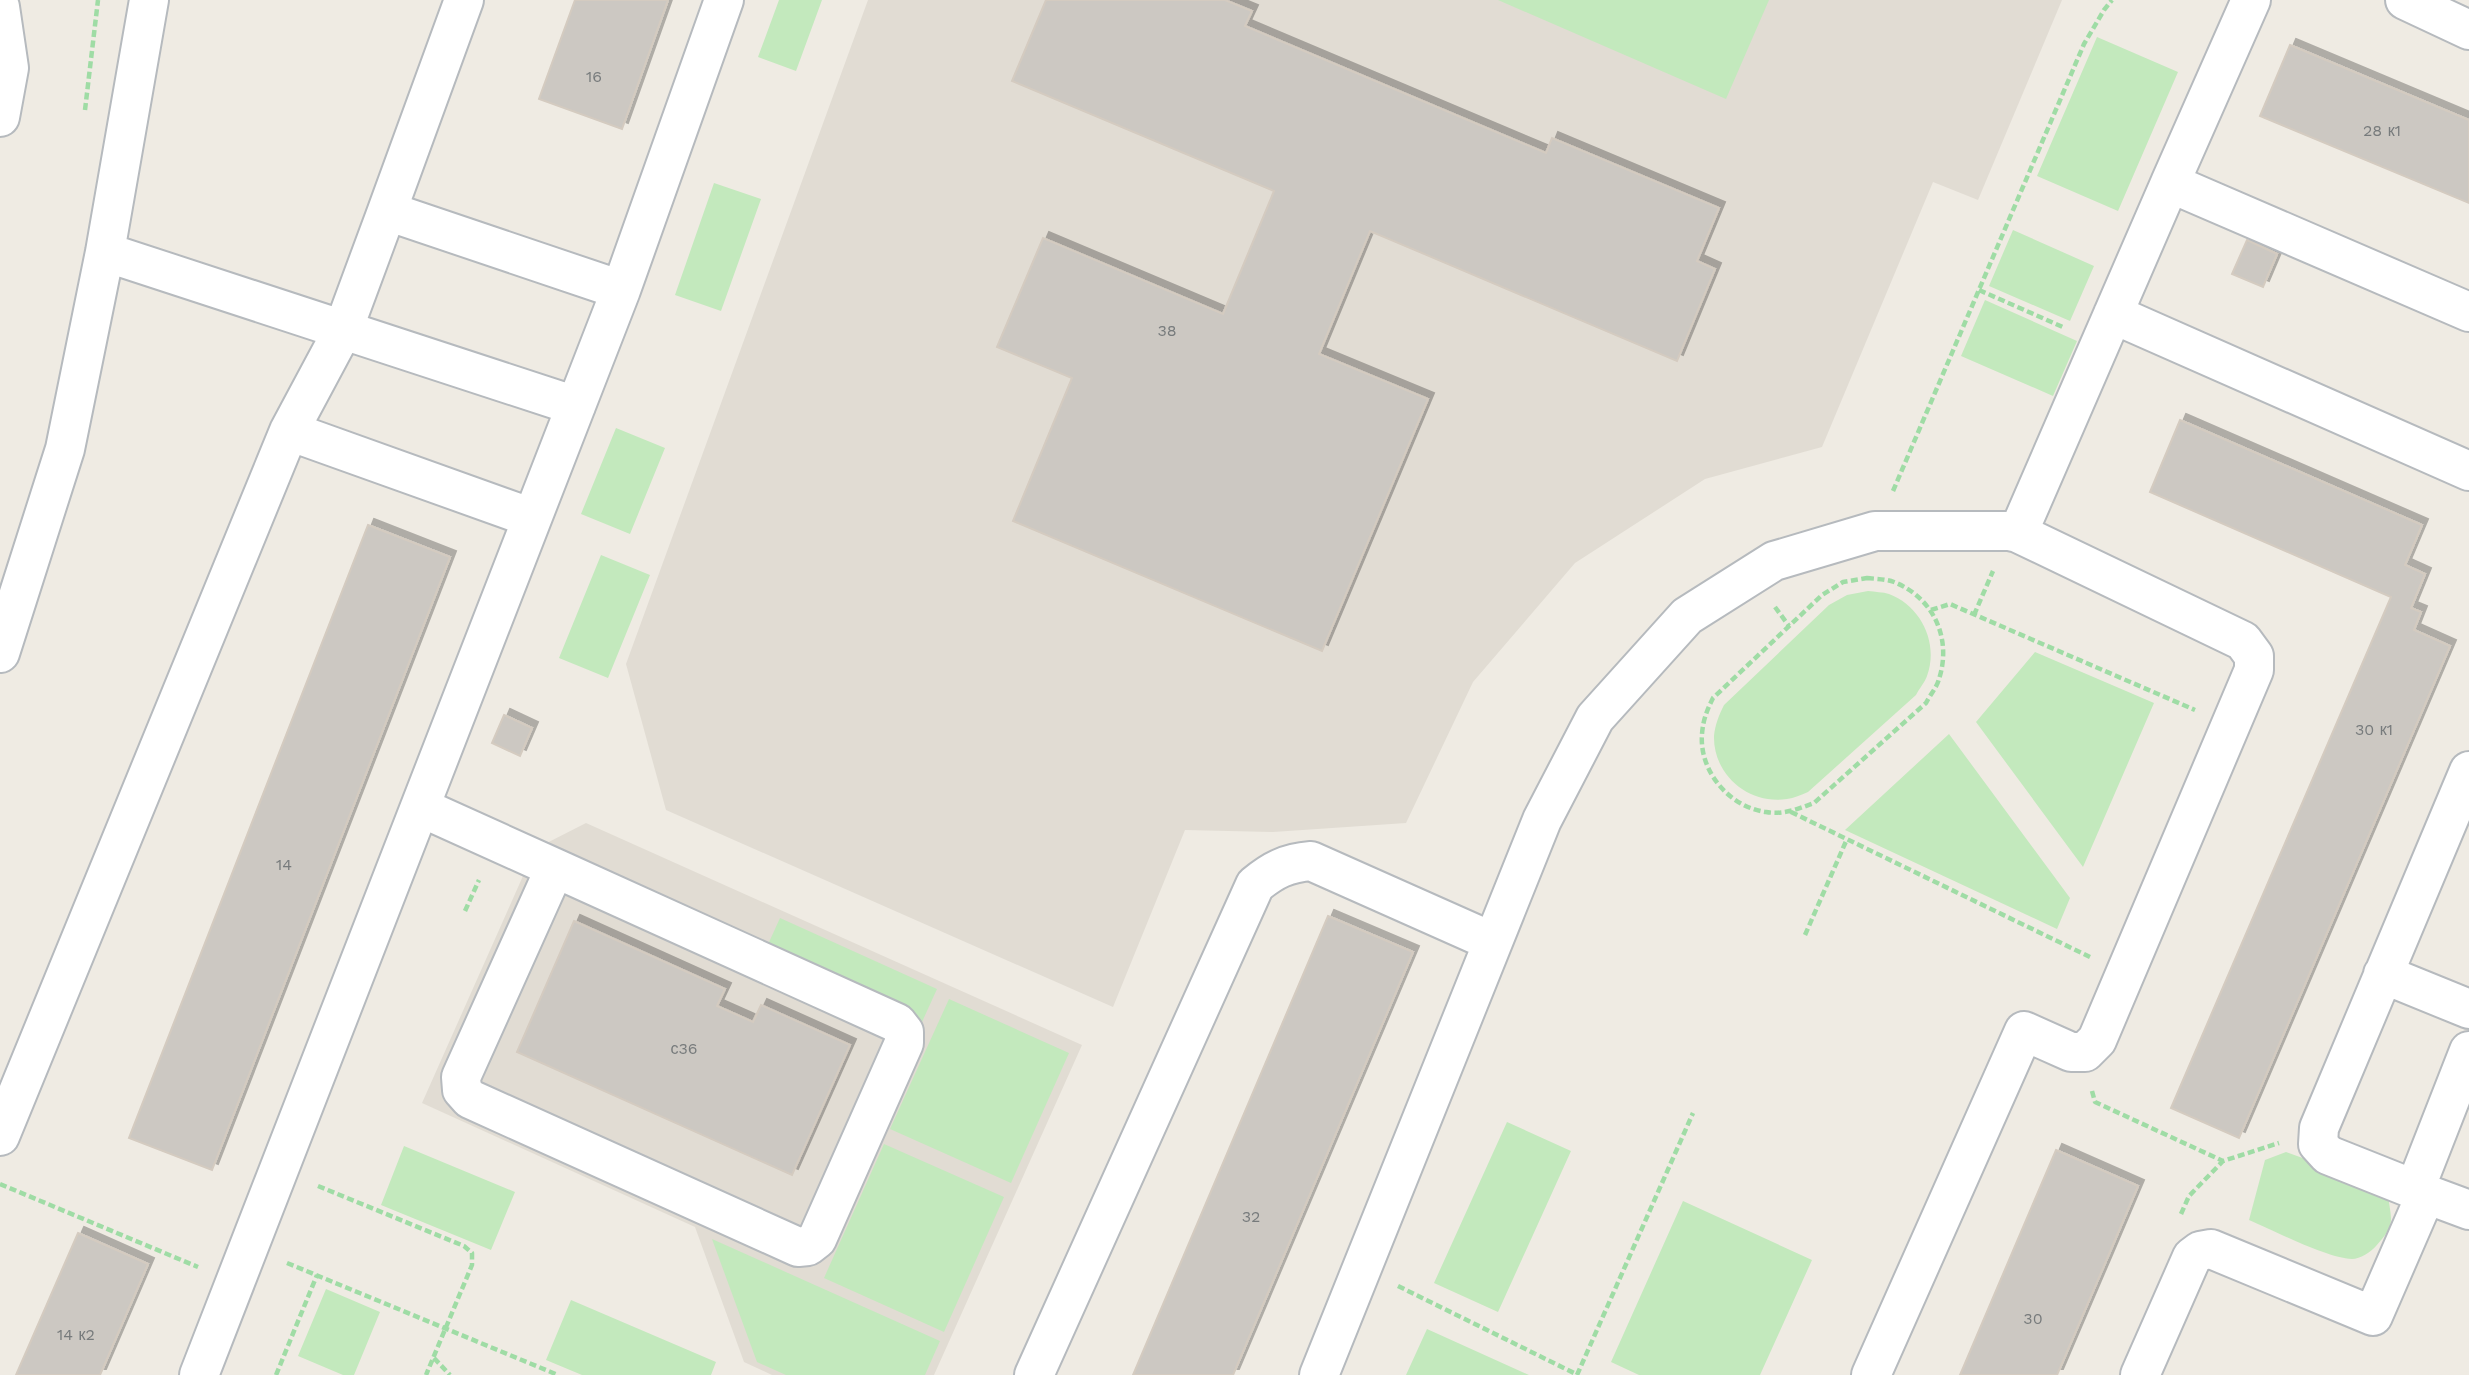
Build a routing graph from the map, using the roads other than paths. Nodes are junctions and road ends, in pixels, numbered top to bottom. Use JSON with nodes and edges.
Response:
{"nodes":[{"id":1,"x":149,"y":0,"type":"edge"},
{"id":2,"x":464,"y":0,"type":"edge"},
{"id":3,"x":724,"y":0,"type":"edge"},
{"id":4,"x":2251,"y":0,"type":"edge"},
{"id":5,"x":2406,"y":0,"type":"edge"},
{"id":6,"x":0,"y":7,"type":"edge"},
{"id":7,"x":2469,"y":30,"type":"edge"},
{"id":8,"x":0,"y":117,"type":"edge"},
{"id":9,"x":2170,"y":183,"type":"junction"},
{"id":10,"x":387,"y":211,"type":"junction"},
{"id":11,"x":105,"y":252,"type":"junction"},
{"id":12,"x":621,"y":290,"type":"junction"},
{"id":13,"x":2469,"y":312,"type":"edge"},
{"id":14,"x":2107,"y":329,"type":"junction"},
{"id":15,"x":343,"y":330,"type":"junction"},
{"id":16,"x":576,"y":406,"type":"junction"},
{"id":17,"x":289,"y":431,"type":"junction"},
{"id":18,"x":2469,"y":471,"type":"edge"},
{"id":19,"x":532,"y":518,"type":"junction"},
{"id":20,"x":2018,"y":533,"type":"junction"},
{"id":21,"x":0,"y":653,"type":"edge"},
{"id":22,"x":2469,"y":771,"type":"edge"},
{"id":23,"x":420,"y":807,"type":"junction"},
{"id":24,"x":555,"y":868,"type":"junction"},
{"id":25,"x":1493,"y":942,"type":"junction"},
{"id":26,"x":2384,"y":974,"type":"junction"},
{"id":27,"x":2469,"y":1009,"type":"edge"},
{"id":28,"x":2469,"y":1051,"type":"edge"},
{"id":29,"x":0,"y":1136,"type":"edge"},
{"id":30,"x":2421,"y":1191,"type":"junction"},
{"id":31,"x":2469,"y":1210,"type":"edge"},
{"id":32,"x":199,"y":1375,"type":"edge"},
{"id":33,"x":1034,"y":1375,"type":"edge"},
{"id":34,"x":1320,"y":1375,"type":"edge"},
{"id":35,"x":1871,"y":1375,"type":"edge"},
{"id":36,"x":2140,"y":1375,"type":"edge"}],
"edges":[{"from":1,"to":11,"type":"street"},
{"from":2,"to":10,"type":"street"},
{"from":3,"to":12,"type":"street"},
{"from":4,"to":9,"type":"street"},
{"from":5,"to":7,"type":"street"},
{"from":6,"to":8,"type":"street"},
{"from":9,"to":13,"type":"street"},
{"from":9,"to":14,"type":"street"},
{"from":10,"to":12,"type":"street"},
{"from":10,"to":15,"type":"street"},
{"from":11,"to":15,"type":"street"},
{"from":11,"to":21,"type":"street"},
{"from":12,"to":16,"type":"street"},
{"from":14,"to":18,"type":"street"},
{"from":14,"to":20,"type":"street"},
{"from":15,"to":16,"type":"street"},
{"from":15,"to":17,"type":"street"},
{"from":16,"to":19,"type":"street"},
{"from":17,"to":19,"type":"street"},
{"from":17,"to":29,"type":"street"},
{"from":19,"to":23,"type":"street"},
{"from":20,"to":25,"type":"street"},
{"from":20,"to":35,"type":"street"},
{"from":22,"to":26,"type":"street"},
{"from":23,"to":24,"type":"street"},
{"from":23,"to":32,"type":"street"},
{"from":24,"to":24,"type":"street"},
{"from":25,"to":33,"type":"street"},
{"from":25,"to":34,"type":"street"},
{"from":26,"to":27,"type":"street"},
{"from":26,"to":30,"type":"street"},
{"from":28,"to":30,"type":"street"},
{"from":30,"to":31,"type":"street"},
{"from":30,"to":36,"type":"street"}]}
